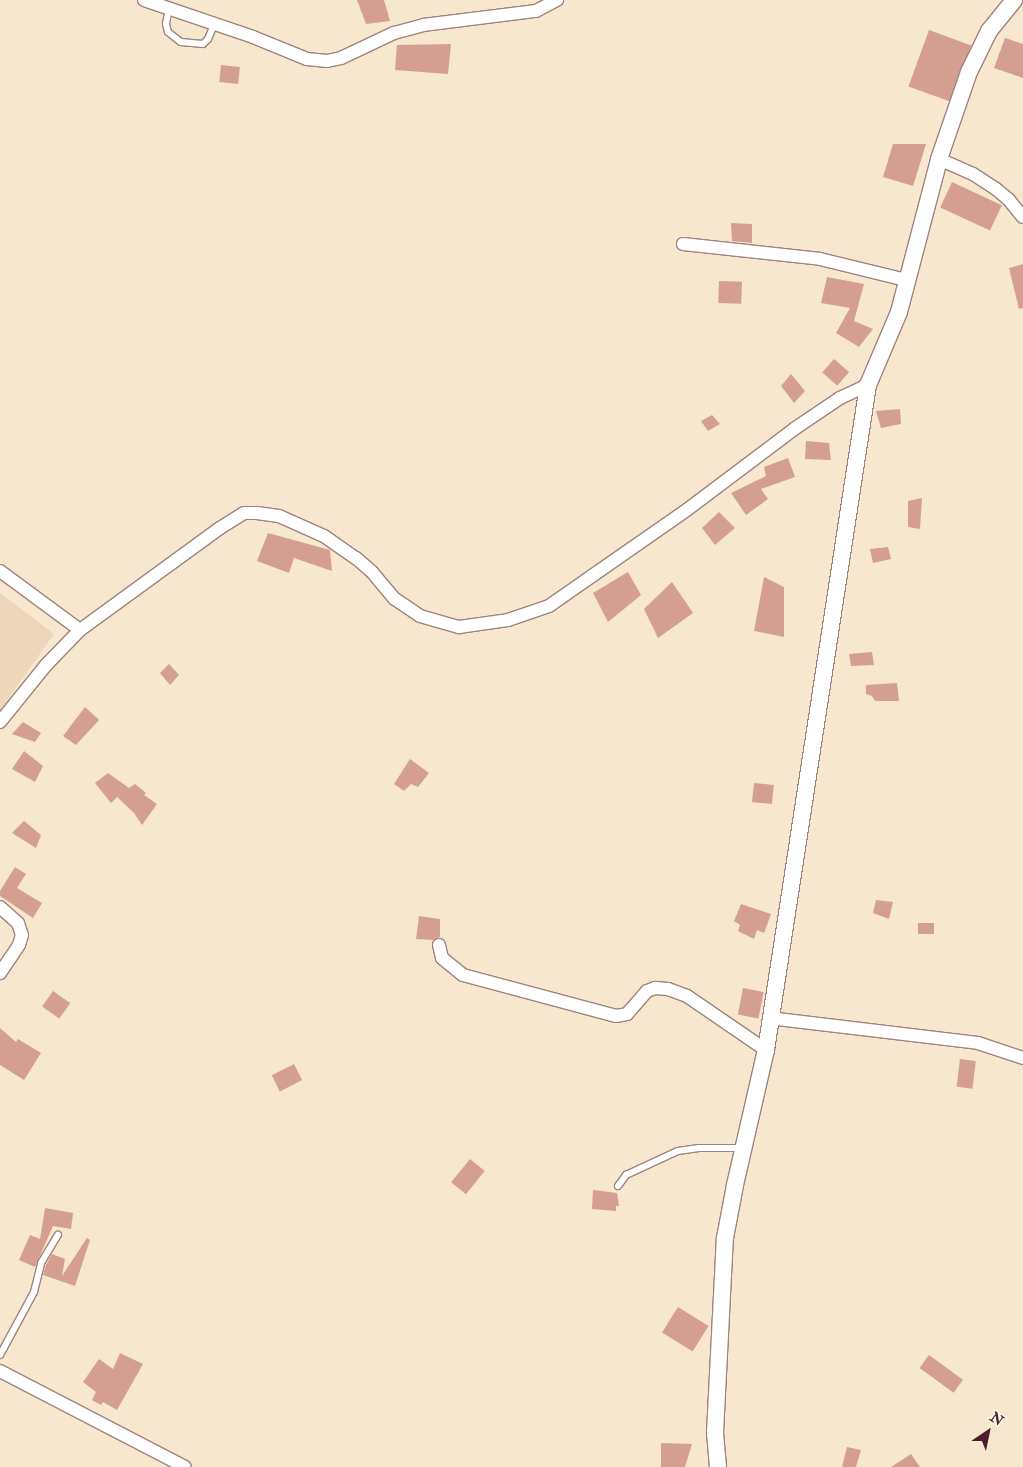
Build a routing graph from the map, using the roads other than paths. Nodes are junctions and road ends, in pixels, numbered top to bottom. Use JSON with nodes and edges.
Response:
{"nodes":[{"id":1,"x":144,"y":0,"type":"edge"},
{"id":2,"x":557,"y":0,"type":"edge"},
{"id":3,"x":1014,"y":0,"type":"edge"},
{"id":4,"x":169,"y":7,"type":"junction"},
{"id":5,"x":214,"y":25,"type":"junction"},
{"id":6,"x":939,"y":159,"type":"junction"},
{"id":7,"x":1023,"y":217,"type":"edge"},
{"id":8,"x":683,"y":244,"type":"dead end"},
{"id":9,"x":906,"y":280,"type":"junction"},
{"id":10,"x":868,"y":385,"type":"junction"},
{"id":11,"x":0,"y":571,"type":"edge"},
{"id":12,"x":80,"y":630,"type":"junction"},
{"id":13,"x":0,"y":722,"type":"edge"},
{"id":14,"x":0,"y":907,"type":"edge"},
{"id":15,"x":439,"y":945,"type":"dead end"},
{"id":16,"x":0,"y":973,"type":"edge"},
{"id":17,"x":769,"y":1018,"type":"junction"},
{"id":18,"x":766,"y":1050,"type":"junction"},
{"id":19,"x":1023,"y":1058,"type":"edge"},
{"id":20,"x":743,"y":1148,"type":"junction"},
{"id":21,"x":618,"y":1186,"type":"dead end"},
{"id":22,"x":58,"y":1235,"type":"dead end"},
{"id":23,"x":0,"y":1355,"type":"edge"},
{"id":24,"x":0,"y":1371,"type":"edge"},
{"id":25,"x":185,"y":1467,"type":"edge"},
{"id":26,"x":718,"y":1467,"type":"edge"}],
"edges":[{"from":1,"to":4,"type":"street"},
{"from":2,"to":5,"type":"street"},
{"from":3,"to":6,"type":"street"},
{"from":4,"to":5,"type":"street"},
{"from":4,"to":5,"type":"lane"},
{"from":6,"to":7,"type":"street"},
{"from":6,"to":9,"type":"street"},
{"from":8,"to":9,"type":"street"},
{"from":9,"to":10,"type":"street"},
{"from":10,"to":12,"type":"street"},
{"from":10,"to":17,"type":"street"},
{"from":11,"to":12,"type":"street"},
{"from":12,"to":13,"type":"street"},
{"from":14,"to":16,"type":"street"},
{"from":15,"to":18,"type":"street"},
{"from":17,"to":18,"type":"street"},
{"from":17,"to":19,"type":"street"},
{"from":18,"to":20,"type":"street"},
{"from":20,"to":21,"type":"lane"},
{"from":20,"to":26,"type":"street"},
{"from":22,"to":23,"type":"lane"},
{"from":24,"to":25,"type":"street"}]}
